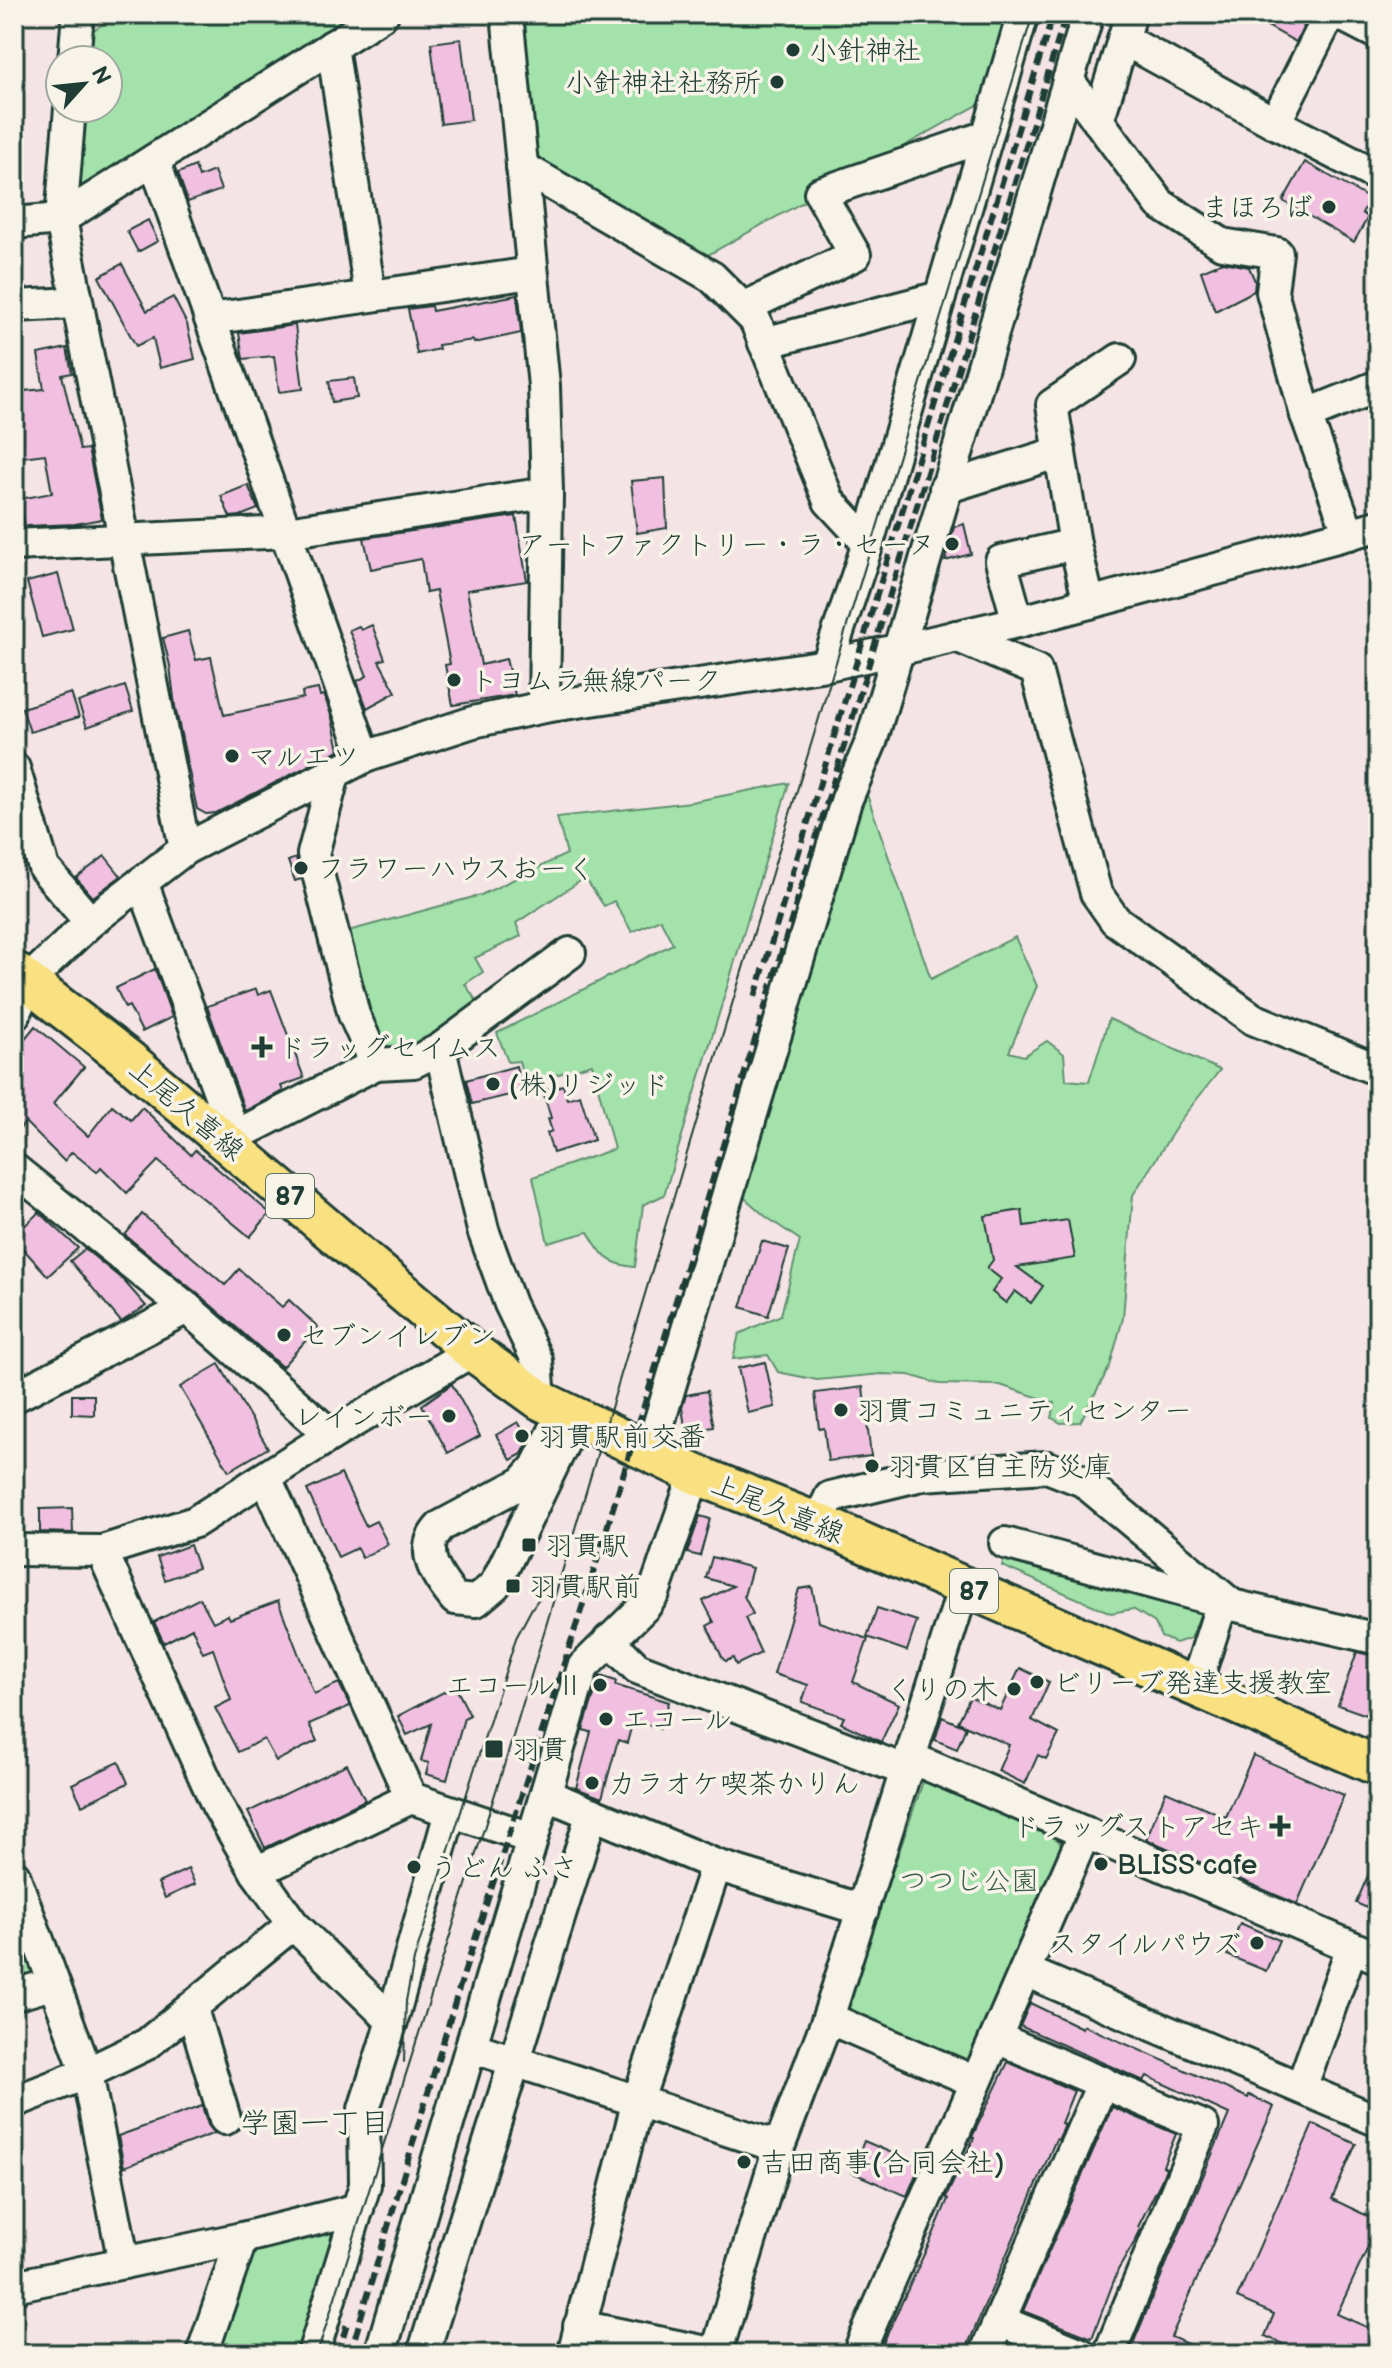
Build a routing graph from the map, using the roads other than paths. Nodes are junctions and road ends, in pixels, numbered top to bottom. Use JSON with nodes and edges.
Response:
{"nodes":[{"id":1,"x":507,"y":14,"type":"edge"},
{"id":2,"x":1023,"y":14,"type":"edge"},
{"id":3,"x":1088,"y":14,"type":"edge"},
{"id":4,"x":1330,"y":14,"type":"edge"},
{"id":5,"x":1339,"y":14,"type":"edge"},
{"id":6,"x":370,"y":18,"type":"edge"},
{"id":7,"x":85,"y":19,"type":"edge"},
{"id":8,"x":1127,"y":26,"type":"edge"},
{"id":9,"x":1378,"y":34,"type":"edge"},
{"id":10,"x":78,"y":44,"type":"edge"},
{"id":11,"x":332,"y":46,"type":"junction"},
{"id":12,"x":1068,"y":80,"type":"junction"},
{"id":13,"x":1098,"y":121,"type":"junction"},
{"id":14,"x":1275,"y":123,"type":"junction"},
{"id":15,"x":69,"y":124,"type":"edge"},
{"id":16,"x":987,"y":136,"type":"junction"},
{"id":17,"x":154,"y":160,"type":"junction"},
{"id":18,"x":522,"y":167,"type":"junction"},
{"id":19,"x":1378,"y":176,"type":"edge"},
{"id":20,"x":61,"y":219,"type":"junction"},
{"id":21,"x":14,"y":223,"type":"edge"},
{"id":22,"x":532,"y":273,"type":"junction"},
{"id":23,"x":370,"y":294,"type":"junction"},
{"id":24,"x":940,"y":297,"type":"junction"},
{"id":25,"x":77,"y":303,"type":"junction"},
{"id":26,"x":14,"y":306,"type":"edge"},
{"id":27,"x":745,"y":307,"type":"junction"},
{"id":28,"x":210,"y":319,"type":"junction"},
{"id":29,"x":764,"y":343,"type":"junction"},
{"id":30,"x":1120,"y":359,"type":"dead end"},
{"id":31,"x":1378,"y":386,"type":"edge"},
{"id":32,"x":1306,"y":415,"type":"junction"},
{"id":33,"x":1060,"y":452,"type":"junction"},
{"id":34,"x":945,"y":488,"type":"junction"},
{"id":35,"x":547,"y":493,"type":"junction"},
{"id":36,"x":1364,"y":530,"type":"edge"},
{"id":37,"x":286,"y":532,"type":"junction"},
{"id":38,"x":125,"y":539,"type":"junction"},
{"id":39,"x":868,"y":543,"type":"junction"},
{"id":40,"x":1075,"y":544,"type":"junction"},
{"id":41,"x":14,"y":545,"type":"edge"},
{"id":42,"x":1089,"y":603,"type":"junction"},
{"id":43,"x":1018,"y":622,"type":"junction"},
{"id":44,"x":956,"y":636,"type":"junction"},
{"id":45,"x":897,"y":650,"type":"junction"},
{"id":46,"x":827,"y":665,"type":"junction"},
{"id":47,"x":544,"y":707,"type":"junction"},
{"id":48,"x":365,"y":757,"type":"junction"},
{"id":49,"x":14,"y":768,"type":"edge"},
{"id":50,"x":335,"y":771,"type":"junction"},
{"id":51,"x":185,"y":849,"type":"junction"},
{"id":52,"x":142,"y":882,"type":"junction"},
{"id":53,"x":90,"y":922,"type":"junction"},
{"id":54,"x":570,"y":953,"type":"dead end"},
{"id":55,"x":19,"y":989,"type":"edge"},
{"id":56,"x":440,"y":1049,"type":"junction"},
{"id":57,"x":376,"y":1064,"type":"junction"},
{"id":58,"x":1378,"y":1070,"type":"edge"},
{"id":59,"x":232,"y":1139,"type":"junction"},
{"id":60,"x":14,"y":1169,"type":"edge"},
{"id":61,"x":187,"y":1308,"type":"junction"},
{"id":62,"x":472,"y":1351,"type":"junction"},
{"id":63,"x":14,"y":1397,"type":"edge"},
{"id":64,"x":555,"y":1408,"type":"junction"},
{"id":65,"x":331,"y":1435,"type":"junction"},
{"id":66,"x":650,"y":1453,"type":"junction"},
{"id":67,"x":695,"y":1474,"type":"junction"},
{"id":68,"x":266,"y":1478,"type":"junction"},
{"id":69,"x":486,"y":1502,"type":"junction"},
{"id":70,"x":818,"y":1523,"type":"junction"},
{"id":71,"x":1005,"y":1543,"type":"dead end"},
{"id":72,"x":512,"y":1548,"type":"junction"},
{"id":73,"x":14,"y":1550,"type":"edge"},
{"id":74,"x":102,"y":1551,"type":"junction"},
{"id":75,"x":964,"y":1586,"type":"junction"},
{"id":76,"x":1232,"y":1605,"type":"junction"},
{"id":77,"x":1378,"y":1639,"type":"edge"},
{"id":78,"x":609,"y":1640,"type":"junction"},
{"id":79,"x":1195,"y":1687,"type":"junction"},
{"id":80,"x":909,"y":1765,"type":"junction"},
{"id":81,"x":1378,"y":1766,"type":"edge"},
{"id":82,"x":547,"y":1795,"type":"junction"},
{"id":83,"x":411,"y":1798,"type":"junction"},
{"id":84,"x":450,"y":1812,"type":"junction"},
{"id":85,"x":592,"y":1813,"type":"junction"},
{"id":86,"x":1085,"y":1832,"type":"junction"},
{"id":87,"x":531,"y":1838,"type":"junction"},
{"id":88,"x":716,"y":1865,"type":"junction"},
{"id":89,"x":256,"y":1872,"type":"junction"},
{"id":90,"x":14,"y":1875,"type":"edge"},
{"id":91,"x":863,"y":1910,"type":"junction"},
{"id":92,"x":293,"y":1924,"type":"junction"},
{"id":93,"x":1365,"y":1953,"type":"edge"},
{"id":94,"x":1025,"y":1971,"type":"junction"},
{"id":95,"x":52,"y":1984,"type":"junction"},
{"id":96,"x":14,"y":1995,"type":"edge"},
{"id":97,"x":192,"y":2009,"type":"junction"},
{"id":98,"x":828,"y":2018,"type":"junction"},
{"id":99,"x":392,"y":2021,"type":"junction"},
{"id":100,"x":997,"y":2038,"type":"junction"},
{"id":101,"x":471,"y":2047,"type":"junction"},
{"id":102,"x":514,"y":2061,"type":"junction"},
{"id":103,"x":87,"y":2073,"type":"junction"},
{"id":104,"x":976,"y":2082,"type":"junction"},
{"id":105,"x":1103,"y":2082,"type":"junction"},
{"id":106,"x":1301,"y":2088,"type":"junction"},
{"id":107,"x":638,"y":2100,"type":"junction"},
{"id":108,"x":14,"y":2102,"type":"edge"},
{"id":109,"x":225,"y":2119,"type":"dead end"},
{"id":110,"x":1378,"y":2121,"type":"edge"},
{"id":111,"x":779,"y":2147,"type":"junction"},
{"id":112,"x":358,"y":2209,"type":"junction"},
{"id":113,"x":242,"y":2238,"type":"junction"},
{"id":114,"x":124,"y":2263,"type":"junction"},
{"id":115,"x":14,"y":2290,"type":"edge"},
{"id":116,"x":1000,"y":2321,"type":"junction"},
{"id":117,"x":576,"y":2340,"type":"edge"},
{"id":118,"x":202,"y":2354,"type":"edge"},
{"id":119,"x":313,"y":2354,"type":"edge"},
{"id":120,"x":380,"y":2354,"type":"edge"},
{"id":121,"x":423,"y":2354,"type":"edge"},
{"id":122,"x":718,"y":2354,"type":"edge"},
{"id":123,"x":858,"y":2354,"type":"edge"},
{"id":124,"x":985,"y":2354,"type":"edge"},
{"id":125,"x":1081,"y":2354,"type":"edge"},
{"id":126,"x":1109,"y":2354,"type":"edge"}],
"edges":[{"from":1,"to":18,"type":"street"},
{"from":2,"to":16,"type":"street"},
{"from":3,"to":12,"type":"street"},
{"from":4,"to":14,"type":"street"},
{"from":5,"to":9,"type":"street"},
{"from":6,"to":11,"type":"street"},
{"from":7,"to":10,"type":"street"},
{"from":8,"to":13,"type":"street"},
{"from":8,"to":14,"type":"street"},
{"from":11,"to":17,"type":"street"},
{"from":11,"to":23,"type":"street"},
{"from":12,"to":13,"type":"street"},
{"from":12,"to":34,"type":"street"},
{"from":13,"to":32,"type":"street"},
{"from":14,"to":19,"type":"street"},
{"from":15,"to":20,"type":"street"},
{"from":16,"to":24,"type":"street"},
{"from":16,"to":27,"type":"street"},
{"from":17,"to":20,"type":"street"},
{"from":17,"to":28,"type":"street"},
{"from":18,"to":22,"type":"street"},
{"from":18,"to":27,"type":"street"},
{"from":20,"to":21,"type":"street"},
{"from":20,"to":25,"type":"street"},
{"from":22,"to":23,"type":"street"},
{"from":22,"to":35,"type":"street"},
{"from":23,"to":28,"type":"street"},
{"from":24,"to":29,"type":"street"},
{"from":24,"to":39,"type":"street"},
{"from":25,"to":26,"type":"street"},
{"from":25,"to":38,"type":"street"},
{"from":27,"to":29,"type":"street"},
{"from":28,"to":37,"type":"street"},
{"from":29,"to":39,"type":"street"},
{"from":30,"to":33,"type":"street"},
{"from":31,"to":32,"type":"street"},
{"from":32,"to":36,"type":"street"},
{"from":33,"to":34,"type":"street"},
{"from":33,"to":40,"type":"street"},
{"from":34,"to":45,"type":"street"},
{"from":35,"to":37,"type":"street"},
{"from":35,"to":47,"type":"street"},
{"from":36,"to":42,"type":"street"},
{"from":37,"to":38,"type":"street"},
{"from":37,"to":48,"type":"street"},
{"from":38,"to":41,"type":"street"},
{"from":38,"to":51,"type":"street"},
{"from":39,"to":46,"type":"street"},
{"from":40,"to":42,"type":"street"},
{"from":40,"to":43,"type":"street"},
{"from":42,"to":43,"type":"street"},
{"from":43,"to":44,"type":"street"},
{"from":44,"to":45,"type":"street"},
{"from":44,"to":58,"type":"street"},
{"from":45,"to":46,"type":"street"},
{"from":45,"to":66,"type":"street"},
{"from":46,"to":47,"type":"street"},
{"from":47,"to":48,"type":"street"},
{"from":48,"to":50,"type":"street"},
{"from":49,"to":53,"type":"street"},
{"from":50,"to":51,"type":"street"},
{"from":50,"to":57,"type":"street"},
{"from":51,"to":52,"type":"street"},
{"from":52,"to":53,"type":"street"},
{"from":52,"to":59,"type":"street"},
{"from":53,"to":55,"type":"street"},
{"from":54,"to":56,"type":"street"},
{"from":55,"to":59,"type":"main road","name":"上尾久喜線","number":"87"},
{"from":56,"to":57,"type":"street"},
{"from":56,"to":64,"type":"street"},
{"from":57,"to":59,"type":"street"},
{"from":59,"to":62,"type":"main road","name":"上尾久喜線","number":"87"},
{"from":60,"to":61,"type":"street"},
{"from":61,"to":63,"type":"street"},
{"from":61,"to":65,"type":"street"},
{"from":62,"to":64,"type":"main road","name":"上尾久喜線","number":"87"},
{"from":62,"to":65,"type":"street"},
{"from":64,"to":66,"type":"main road","name":"上尾久喜線","number":"87"},
{"from":64,"to":69,"type":"street"},
{"from":64,"to":72,"type":"street"},
{"from":65,"to":68,"type":"street"},
{"from":66,"to":67,"type":"main road","name":"上尾久喜線","number":"87"},
{"from":67,"to":70,"type":"main road","name":"上尾久喜線","number":"87"},
{"from":67,"to":78,"type":"street"},
{"from":68,"to":74,"type":"street"},
{"from":68,"to":83,"type":"street"},
{"from":69,"to":72,"type":"street"},
{"from":69,"to":72,"type":"street"},
{"from":70,"to":75,"type":"main road","name":"上尾久喜線","number":"87"},
{"from":70,"to":76,"type":"street"},
{"from":71,"to":76,"type":"street"},
{"from":73,"to":74,"type":"street"},
{"from":74,"to":89,"type":"street"},
{"from":75,"to":79,"type":"main road","name":"上尾久喜線","number":"87"},
{"from":75,"to":80,"type":"street"},
{"from":76,"to":77,"type":"street"},
{"from":76,"to":79,"type":"street"},
{"from":78,"to":80,"type":"street"},
{"from":78,"to":82,"type":"street"},
{"from":79,"to":81,"type":"main road","name":"上尾久喜線","number":"87"},
{"from":80,"to":86,"type":"street"},
{"from":80,"to":91,"type":"street"},
{"from":82,"to":85,"type":"street"},
{"from":82,"to":87,"type":"street"},
{"from":83,"to":84,"type":"street"},
{"from":83,"to":89,"type":"street"},
{"from":84,"to":87,"type":"street"},
{"from":84,"to":99,"type":"street"},
{"from":85,"to":88,"type":"street"},
{"from":85,"to":102,"type":"street"},
{"from":86,"to":93,"type":"street"},
{"from":86,"to":94,"type":"street"},
{"from":87,"to":101,"type":"street"},
{"from":88,"to":91,"type":"street"},
{"from":88,"to":107,"type":"street"},
{"from":89,"to":92,"type":"street"},
{"from":90,"to":95,"type":"street"},
{"from":91,"to":98,"type":"street"},
{"from":92,"to":97,"type":"street"},
{"from":92,"to":99,"type":"street"},
{"from":93,"to":106,"type":"street"},
{"from":94,"to":100,"type":"street"},
{"from":94,"to":106,"type":"street"},
{"from":95,"to":96,"type":"street"},
{"from":95,"to":103,"type":"street"},
{"from":97,"to":103,"type":"street"},
{"from":97,"to":109,"type":"street"},
{"from":98,"to":104,"type":"street"},
{"from":98,"to":111,"type":"street"},
{"from":99,"to":112,"type":"street"},
{"from":100,"to":104,"type":"street"},
{"from":100,"to":105,"type":"street"},
{"from":101,"to":102,"type":"street"},
{"from":101,"to":120,"type":"street"},
{"from":102,"to":107,"type":"street"},
{"from":102,"to":121,"type":"street"},
{"from":103,"to":108,"type":"street"},
{"from":103,"to":114,"type":"street"},
{"from":104,"to":123,"type":"street"},
{"from":105,"to":116,"type":"street"},
{"from":105,"to":126,"type":"street"},
{"from":106,"to":110,"type":"street"},
{"from":107,"to":111,"type":"street"},
{"from":107,"to":117,"type":"street"},
{"from":111,"to":122,"type":"street"},
{"from":112,"to":113,"type":"street"},
{"from":112,"to":119,"type":"street"},
{"from":113,"to":114,"type":"street"},
{"from":113,"to":118,"type":"street"},
{"from":114,"to":115,"type":"street"},
{"from":116,"to":124,"type":"street"},
{"from":116,"to":125,"type":"street"},
{"from":117,"to":122,"type":"street"}]}
